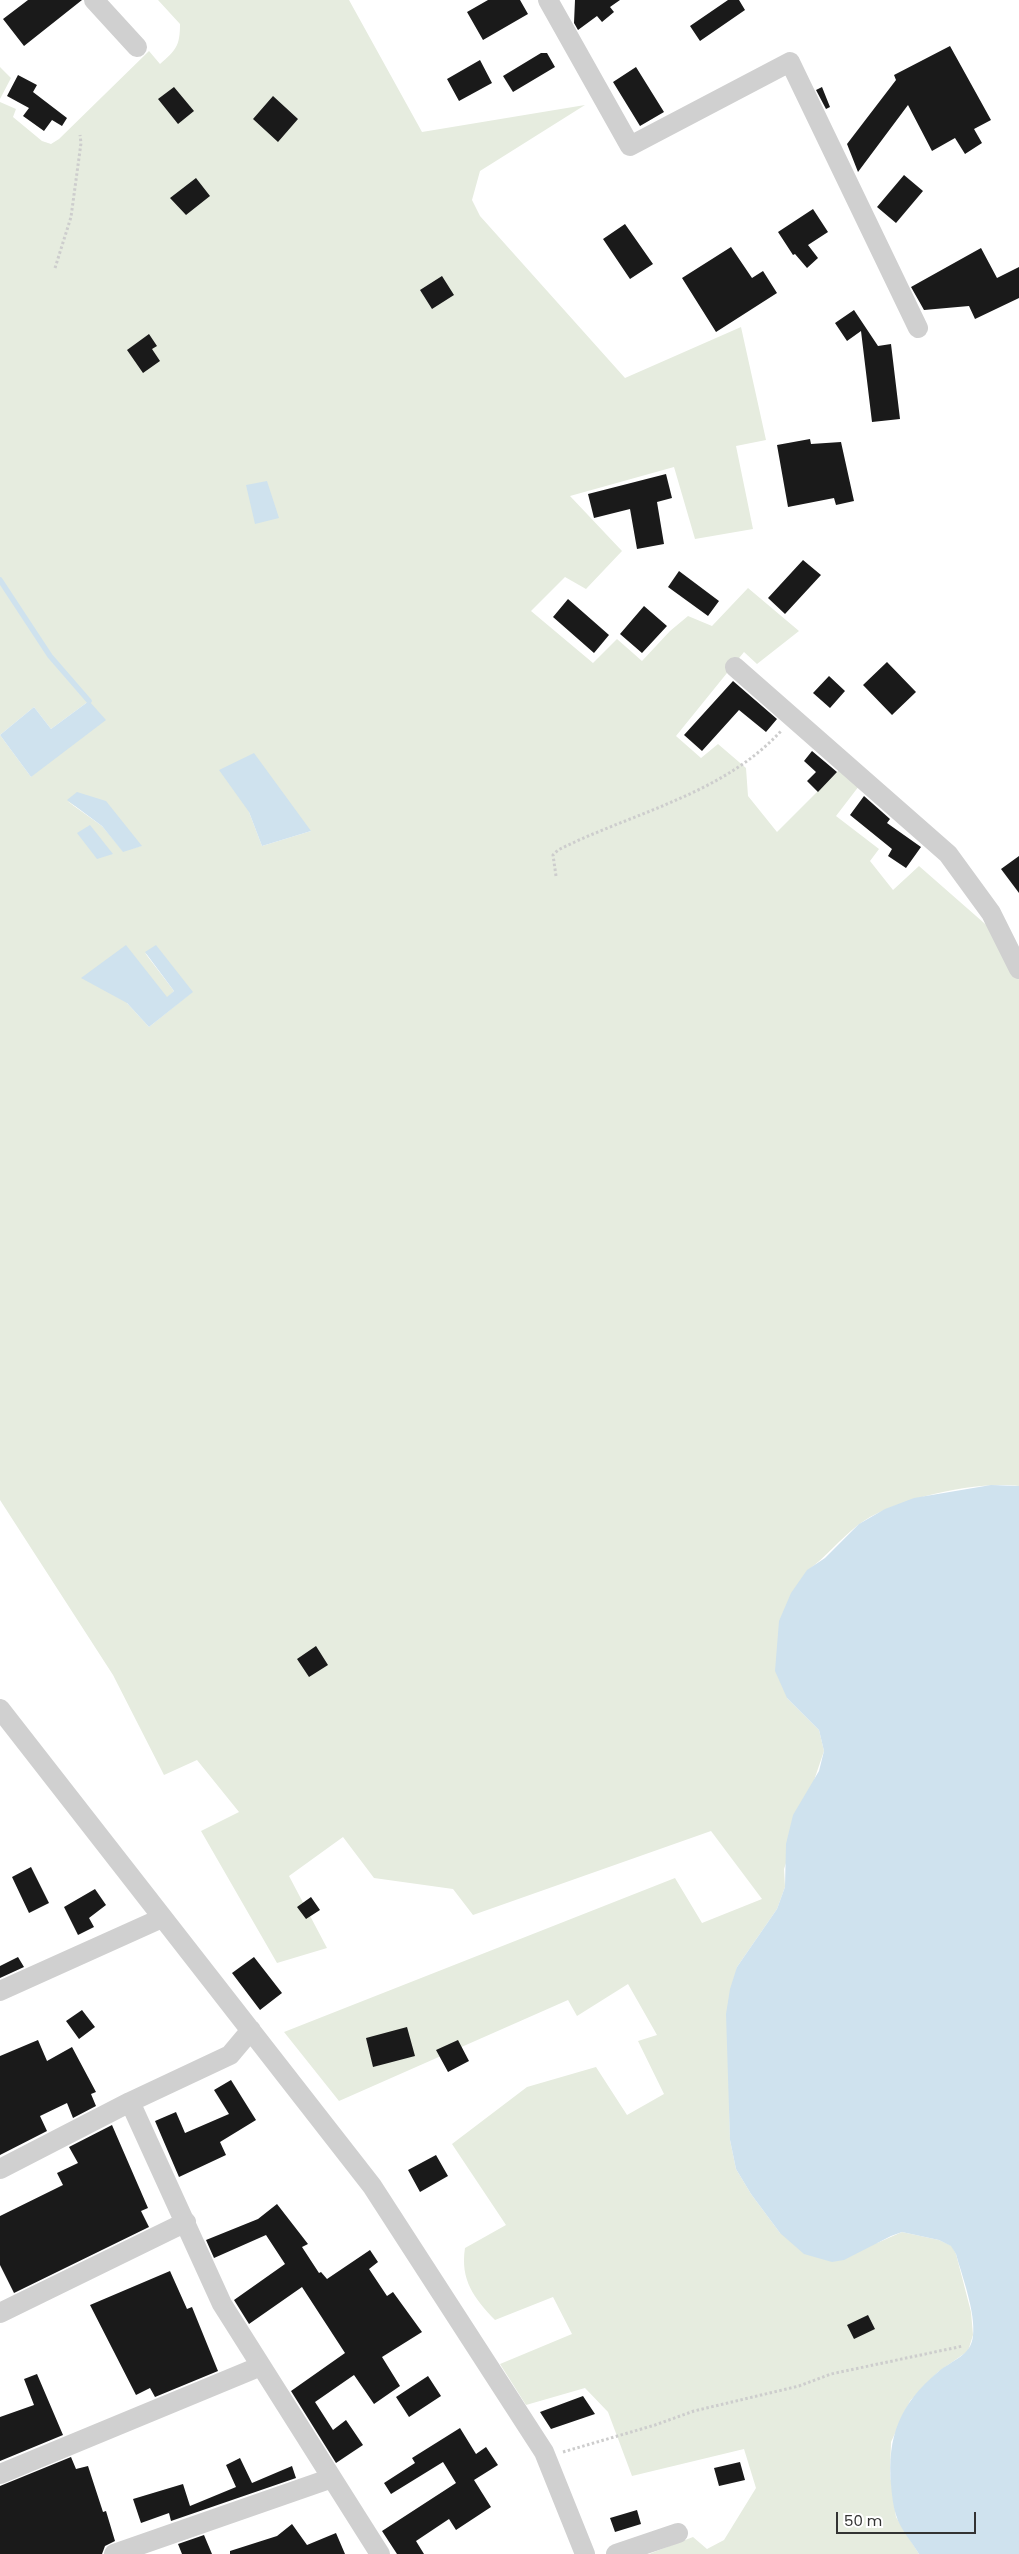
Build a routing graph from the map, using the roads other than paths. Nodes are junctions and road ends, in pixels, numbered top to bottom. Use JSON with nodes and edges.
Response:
{"nodes":[{"id":1,"x":548,"y":0,"type":"edge"},
{"id":2,"x":100,"y":2,"type":"edge"},
{"id":3,"x":137,"y":47,"type":"dead end"},
{"id":4,"x":918,"y":328,"type":"dead end"},
{"id":5,"x":735,"y":667,"type":"dead end"},
{"id":6,"x":1019,"y":969,"type":"edge"},
{"id":7,"x":0,"y":1709,"type":"edge"},
{"id":8,"x":162,"y":1918,"type":"junction"},
{"id":9,"x":0,"y":1991,"type":"edge"},
{"id":10,"x":251,"y":2030,"type":"junction"},
{"id":11,"x":130,"y":2102,"type":"junction"},
{"id":12,"x":0,"y":2169,"type":"edge"},
{"id":13,"x":186,"y":2222,"type":"junction"},
{"id":14,"x":0,"y":2313,"type":"edge"},
{"id":15,"x":262,"y":2366,"type":"junction"},
{"id":16,"x":0,"y":2474,"type":"edge"},
{"id":17,"x":332,"y":2478,"type":"junction"},
{"id":18,"x":678,"y":2533,"type":"dead end"},
{"id":19,"x":114,"y":2554,"type":"edge"},
{"id":20,"x":380,"y":2554,"type":"edge"},
{"id":21,"x":585,"y":2554,"type":"edge"},
{"id":22,"x":616,"y":2554,"type":"edge"}],
"edges":[{"from":1,"to":4,"type":"street"},
{"from":2,"to":3,"type":"street"},
{"from":5,"to":6,"type":"street"},
{"from":7,"to":8,"type":"street"},
{"from":8,"to":9,"type":"street"},
{"from":8,"to":10,"type":"street"},
{"from":10,"to":11,"type":"street"},
{"from":10,"to":21,"type":"street"},
{"from":11,"to":12,"type":"street"},
{"from":11,"to":13,"type":"street"},
{"from":13,"to":14,"type":"street"},
{"from":13,"to":15,"type":"street"},
{"from":15,"to":16,"type":"street"},
{"from":15,"to":17,"type":"street"},
{"from":17,"to":19,"type":"street"},
{"from":17,"to":20,"type":"street"},
{"from":18,"to":22,"type":"street"}]}
